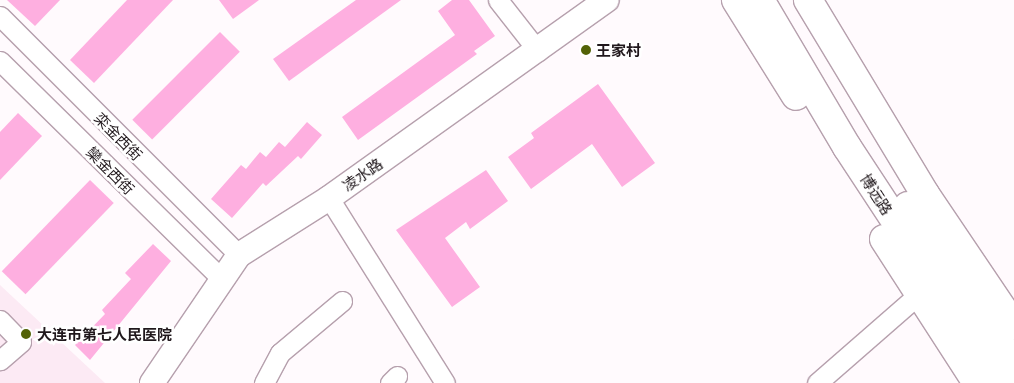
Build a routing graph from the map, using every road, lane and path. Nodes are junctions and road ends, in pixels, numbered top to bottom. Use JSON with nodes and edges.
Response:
{"nodes":[{"id":1,"x":498,"y":0,"type":"edge"},
{"id":2,"x":607,"y":0,"type":"edge"},
{"id":3,"x":736,"y":0,"type":"edge"},
{"id":4,"x":760,"y":0,"type":"edge"},
{"id":5,"x":780,"y":0,"type":"edge"},
{"id":6,"x":808,"y":0,"type":"edge"},
{"id":7,"x":0,"y":16,"type":"edge"},
{"id":8,"x":538,"y":50,"type":"junction"},
{"id":9,"x":0,"y":61,"type":"edge"},
{"id":10,"x":329,"y":198,"type":"junction"},
{"id":11,"x":239,"y":255,"type":"junction"},
{"id":12,"x":222,"y":280,"type":"junction"},
{"id":13,"x":918,"y":294,"type":"junction"},
{"id":14,"x":342,"y":301,"type":"dead end"},
{"id":15,"x":0,"y":320,"type":"edge"},
{"id":16,"x":993,"y":334,"type":"edge"},
{"id":17,"x":0,"y":360,"type":"edge"},
{"id":18,"x":1014,"y":365,"type":"edge"},
{"id":19,"x":152,"y":383,"type":"edge"},
{"id":20,"x":264,"y":383,"type":"edge"},
{"id":21,"x":445,"y":383,"type":"edge"},
{"id":22,"x":817,"y":383,"type":"edge"},
{"id":23,"x":977,"y":383,"type":"edge"},
{"id":24,"x":1002,"y":383,"type":"edge"}],
"edges":[{"from":1,"to":8,"type":"street"},
{"from":2,"to":8,"type":"street","name":"凌水路"},
{"from":3,"to":13,"type":"main road"},
{"from":4,"to":16,"type":"main road","name":"博远路"},
{"from":5,"to":16,"type":"main road"},
{"from":6,"to":16,"type":"main road"},
{"from":7,"to":11,"type":"street","name":"栾金西街"},
{"from":8,"to":10,"type":"street","name":"凌水路"},
{"from":9,"to":12,"type":"street","name":"欒金西街"},
{"from":10,"to":11,"type":"street","name":"凌水路"},
{"from":10,"to":21,"type":"street"},
{"from":11,"to":12,"type":"street","name":"凌水路"},
{"from":12,"to":19,"type":"street","name":"凌水路"},
{"from":13,"to":22,"type":"street"},
{"from":13,"to":23,"type":"main road"},
{"from":14,"to":20,"type":"street"},
{"from":15,"to":17,"type":"street"},
{"from":16,"to":18,"type":"main road","name":"博远路"},
{"from":16,"to":24,"type":"main road","name":"博远路"}]}
